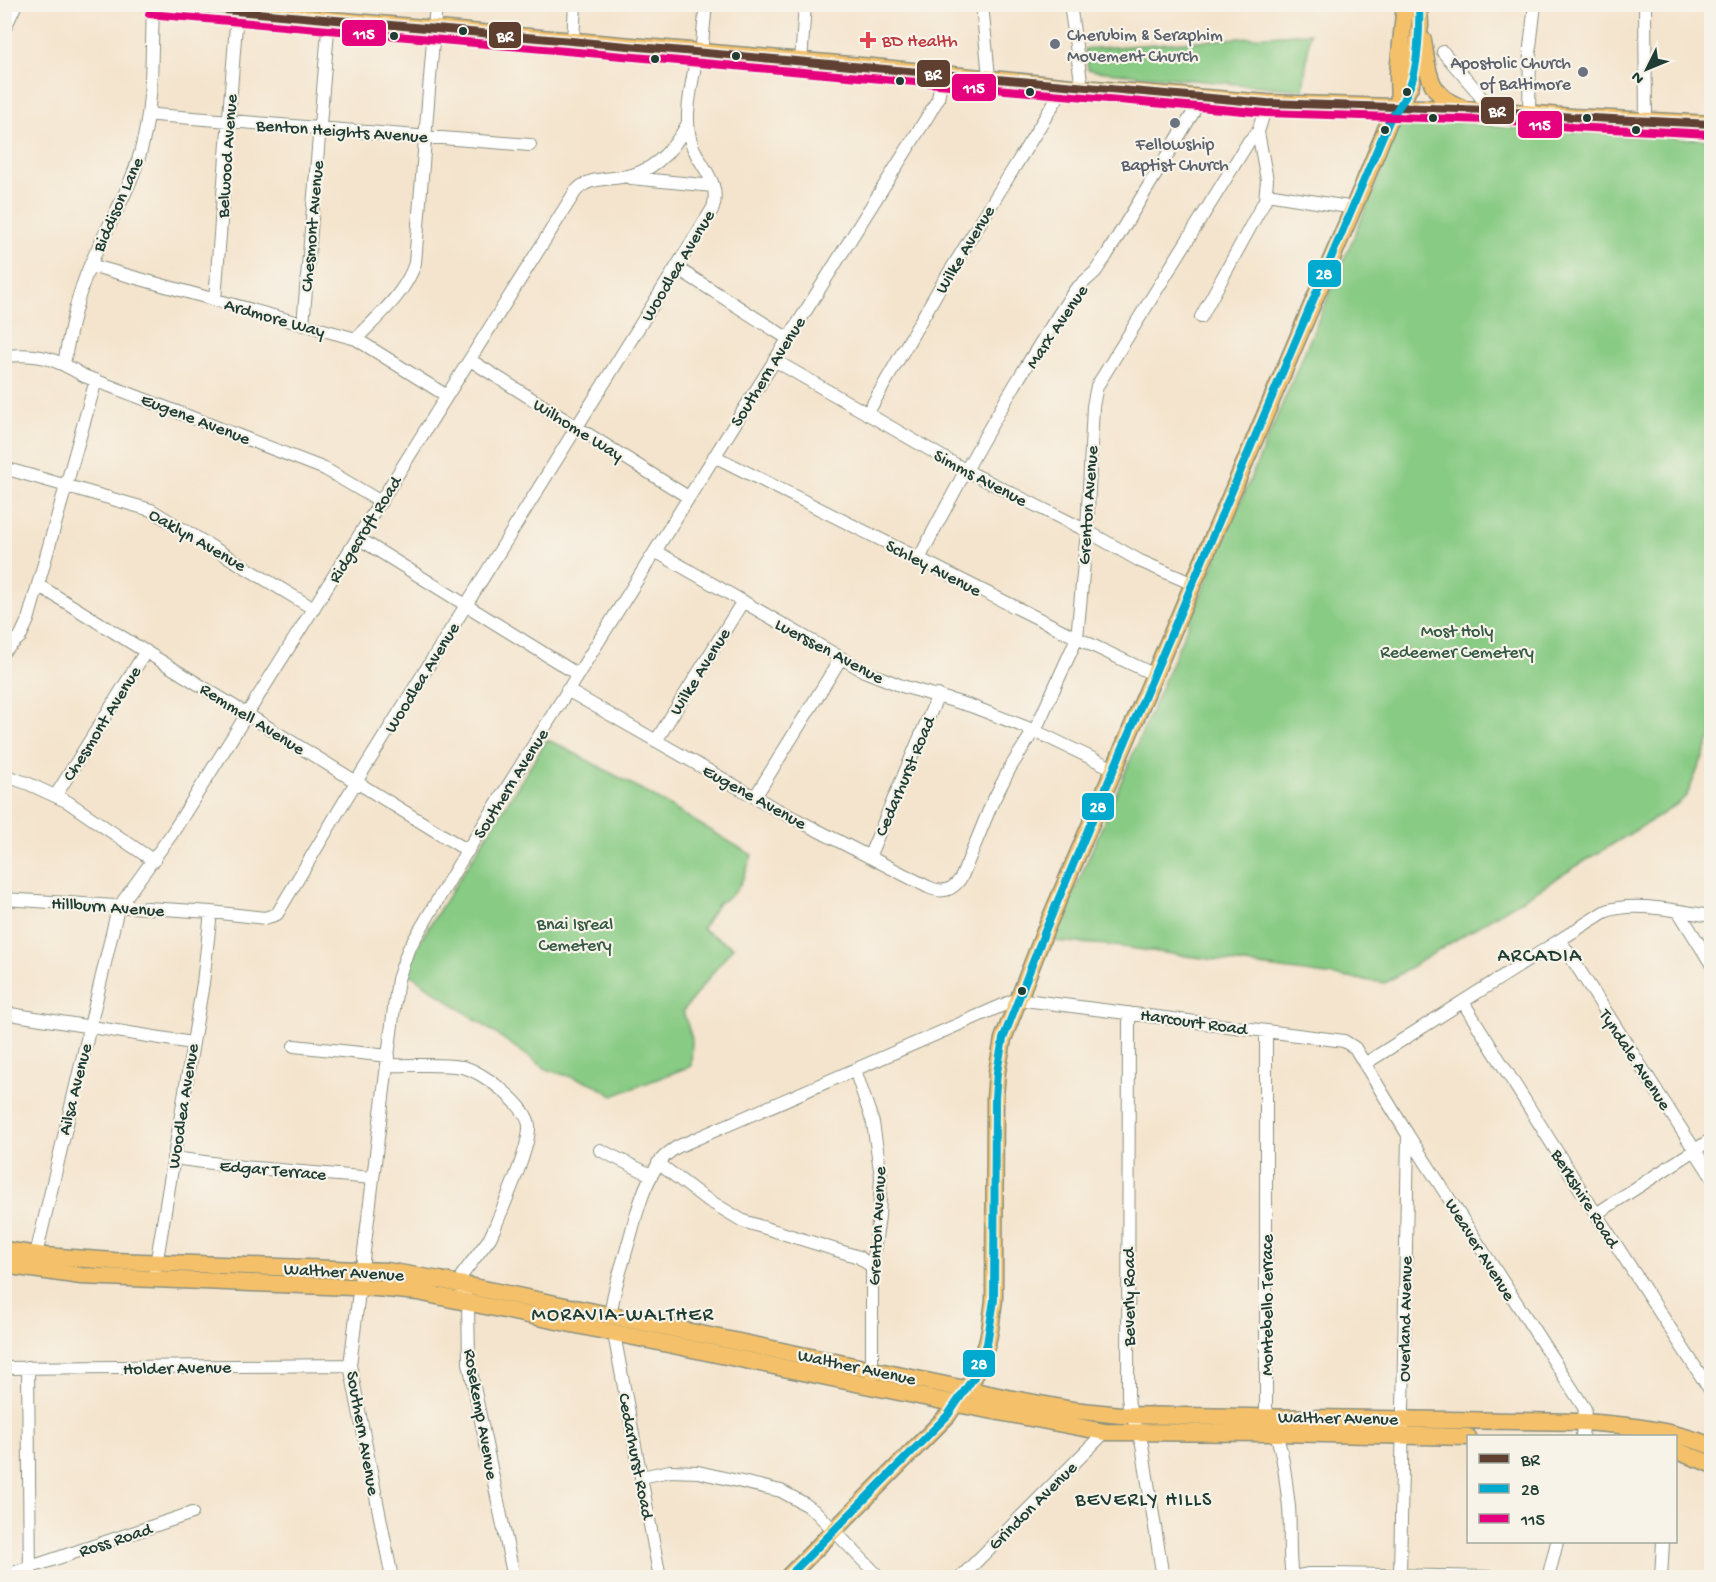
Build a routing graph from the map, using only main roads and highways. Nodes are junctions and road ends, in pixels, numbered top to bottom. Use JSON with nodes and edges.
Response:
{"nodes":[{"id":1,"x":1405,"y":4,"type":"edge"},
{"id":2,"x":1419,"y":4,"type":"edge"},
{"id":3,"x":152,"y":5,"type":"edge"},
{"id":4,"x":1420,"y":26,"type":"junction"},
{"id":5,"x":1399,"y":107,"type":"junction"},
{"id":6,"x":1466,"y":109,"type":"junction"},
{"id":7,"x":1712,"y":124,"type":"edge"},
{"id":8,"x":4,"y":1250,"type":"edge"},
{"id":9,"x":34,"y":1262,"type":"junction"},
{"id":10,"x":4,"y":1265,"type":"edge"},
{"id":11,"x":155,"y":1270,"type":"junction"},
{"id":12,"x":611,"y":1315,"type":"junction"},
{"id":13,"x":614,"y":1334,"type":"junction"},
{"id":14,"x":967,"y":1389,"type":"junction"},
{"id":15,"x":957,"y":1404,"type":"junction"},
{"id":16,"x":1402,"y":1427,"type":"junction"},
{"id":17,"x":1583,"y":1429,"type":"edge"},
{"id":18,"x":1673,"y":1435,"type":"edge"},
{"id":19,"x":1677,"y":1436,"type":"edge"},
{"id":20,"x":1467,"y":1437,"type":"edge"},
{"id":21,"x":1712,"y":1446,"type":"edge"},
{"id":22,"x":1677,"y":1451,"type":"edge"},
{"id":23,"x":1712,"y":1464,"type":"edge"},
{"id":24,"x":787,"y":1578,"type":"edge"}],
"edges":[{"from":1,"to":5,"type":"main road"},
{"from":2,"to":4,"type":"main road"},
{"from":3,"to":5,"type":"main road"},
{"from":4,"to":5,"type":"main road"},
{"from":4,"to":6,"type":"main road"},
{"from":5,"to":6,"type":"main road"},
{"from":5,"to":14,"type":"main road"},
{"from":6,"to":7,"type":"main road"},
{"from":8,"to":9,"type":"main road","name":"Walther Avenue"},
{"from":9,"to":10,"type":"main road","name":"Walther Avenue"},
{"from":9,"to":11,"type":"main road","name":"Walther Avenue"},
{"from":11,"to":12,"type":"main road","name":"Walther Avenue"},
{"from":11,"to":13,"type":"main road","name":"Walther Avenue"},
{"from":12,"to":13,"type":"main road"},
{"from":12,"to":14,"type":"main road","name":"Walther Avenue"},
{"from":13,"to":15,"type":"main road","name":"Walther Avenue"},
{"from":14,"to":15,"type":"main road"},
{"from":14,"to":16,"type":"main road","name":"Walther Avenue"},
{"from":15,"to":16,"type":"main road","name":"Walther Avenue"},
{"from":15,"to":24,"type":"main road"},
{"from":16,"to":17,"type":"main road","name":"Walther Avenue"},
{"from":16,"to":20,"type":"main road","name":"Walther Avenue"},
{"from":17,"to":18,"type":"main road","name":"Walther Avenue"},
{"from":19,"to":21,"type":"main road","name":"Walther Avenue"},
{"from":22,"to":23,"type":"main road"}]}
